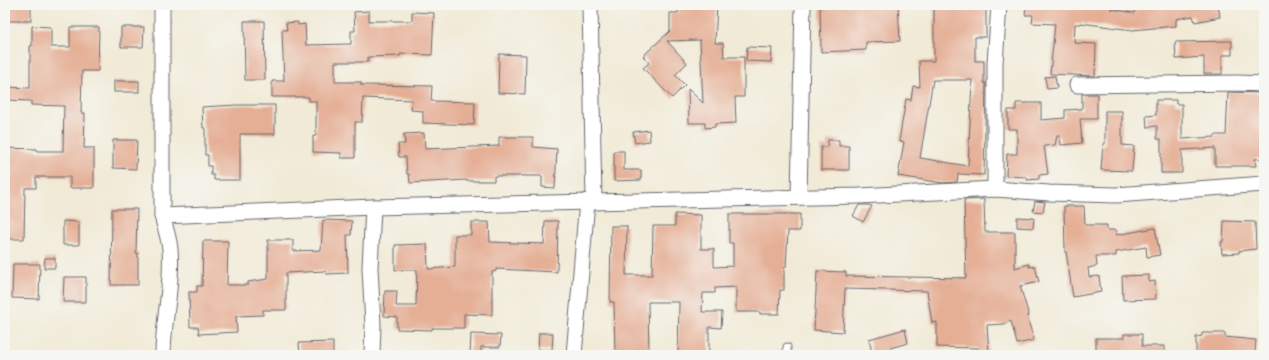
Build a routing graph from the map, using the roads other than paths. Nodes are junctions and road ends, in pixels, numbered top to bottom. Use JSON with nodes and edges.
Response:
{"nodes":[{"id":1,"x":162,"y":5,"type":"edge"},
{"id":2,"x":590,"y":5,"type":"edge"},
{"id":3,"x":803,"y":5,"type":"edge"},
{"id":4,"x":999,"y":5,"type":"edge"},
{"id":5,"x":1264,"y":84,"type":"edge"},
{"id":6,"x":1077,"y":85,"type":"dead end"},
{"id":7,"x":1264,"y":184,"type":"edge"},
{"id":8,"x":995,"y":189,"type":"junction"},
{"id":9,"x":799,"y":197,"type":"junction"},
{"id":10,"x":591,"y":201,"type":"junction"},
{"id":11,"x":373,"y":206,"type":"junction"},
{"id":12,"x":162,"y":216,"type":"junction"},
{"id":13,"x":164,"y":355,"type":"edge"},
{"id":14,"x":372,"y":355,"type":"edge"},
{"id":15,"x":574,"y":355,"type":"edge"}],
"edges":[{"from":1,"to":12,"type":"street"},
{"from":2,"to":10,"type":"street"},
{"from":3,"to":9,"type":"street"},
{"from":4,"to":8,"type":"street"},
{"from":5,"to":6,"type":"street"},
{"from":7,"to":8,"type":"street"},
{"from":8,"to":9,"type":"street"},
{"from":9,"to":10,"type":"street"},
{"from":10,"to":11,"type":"street"},
{"from":10,"to":15,"type":"street"},
{"from":11,"to":12,"type":"street"},
{"from":11,"to":14,"type":"street"},
{"from":12,"to":13,"type":"street"}]}
